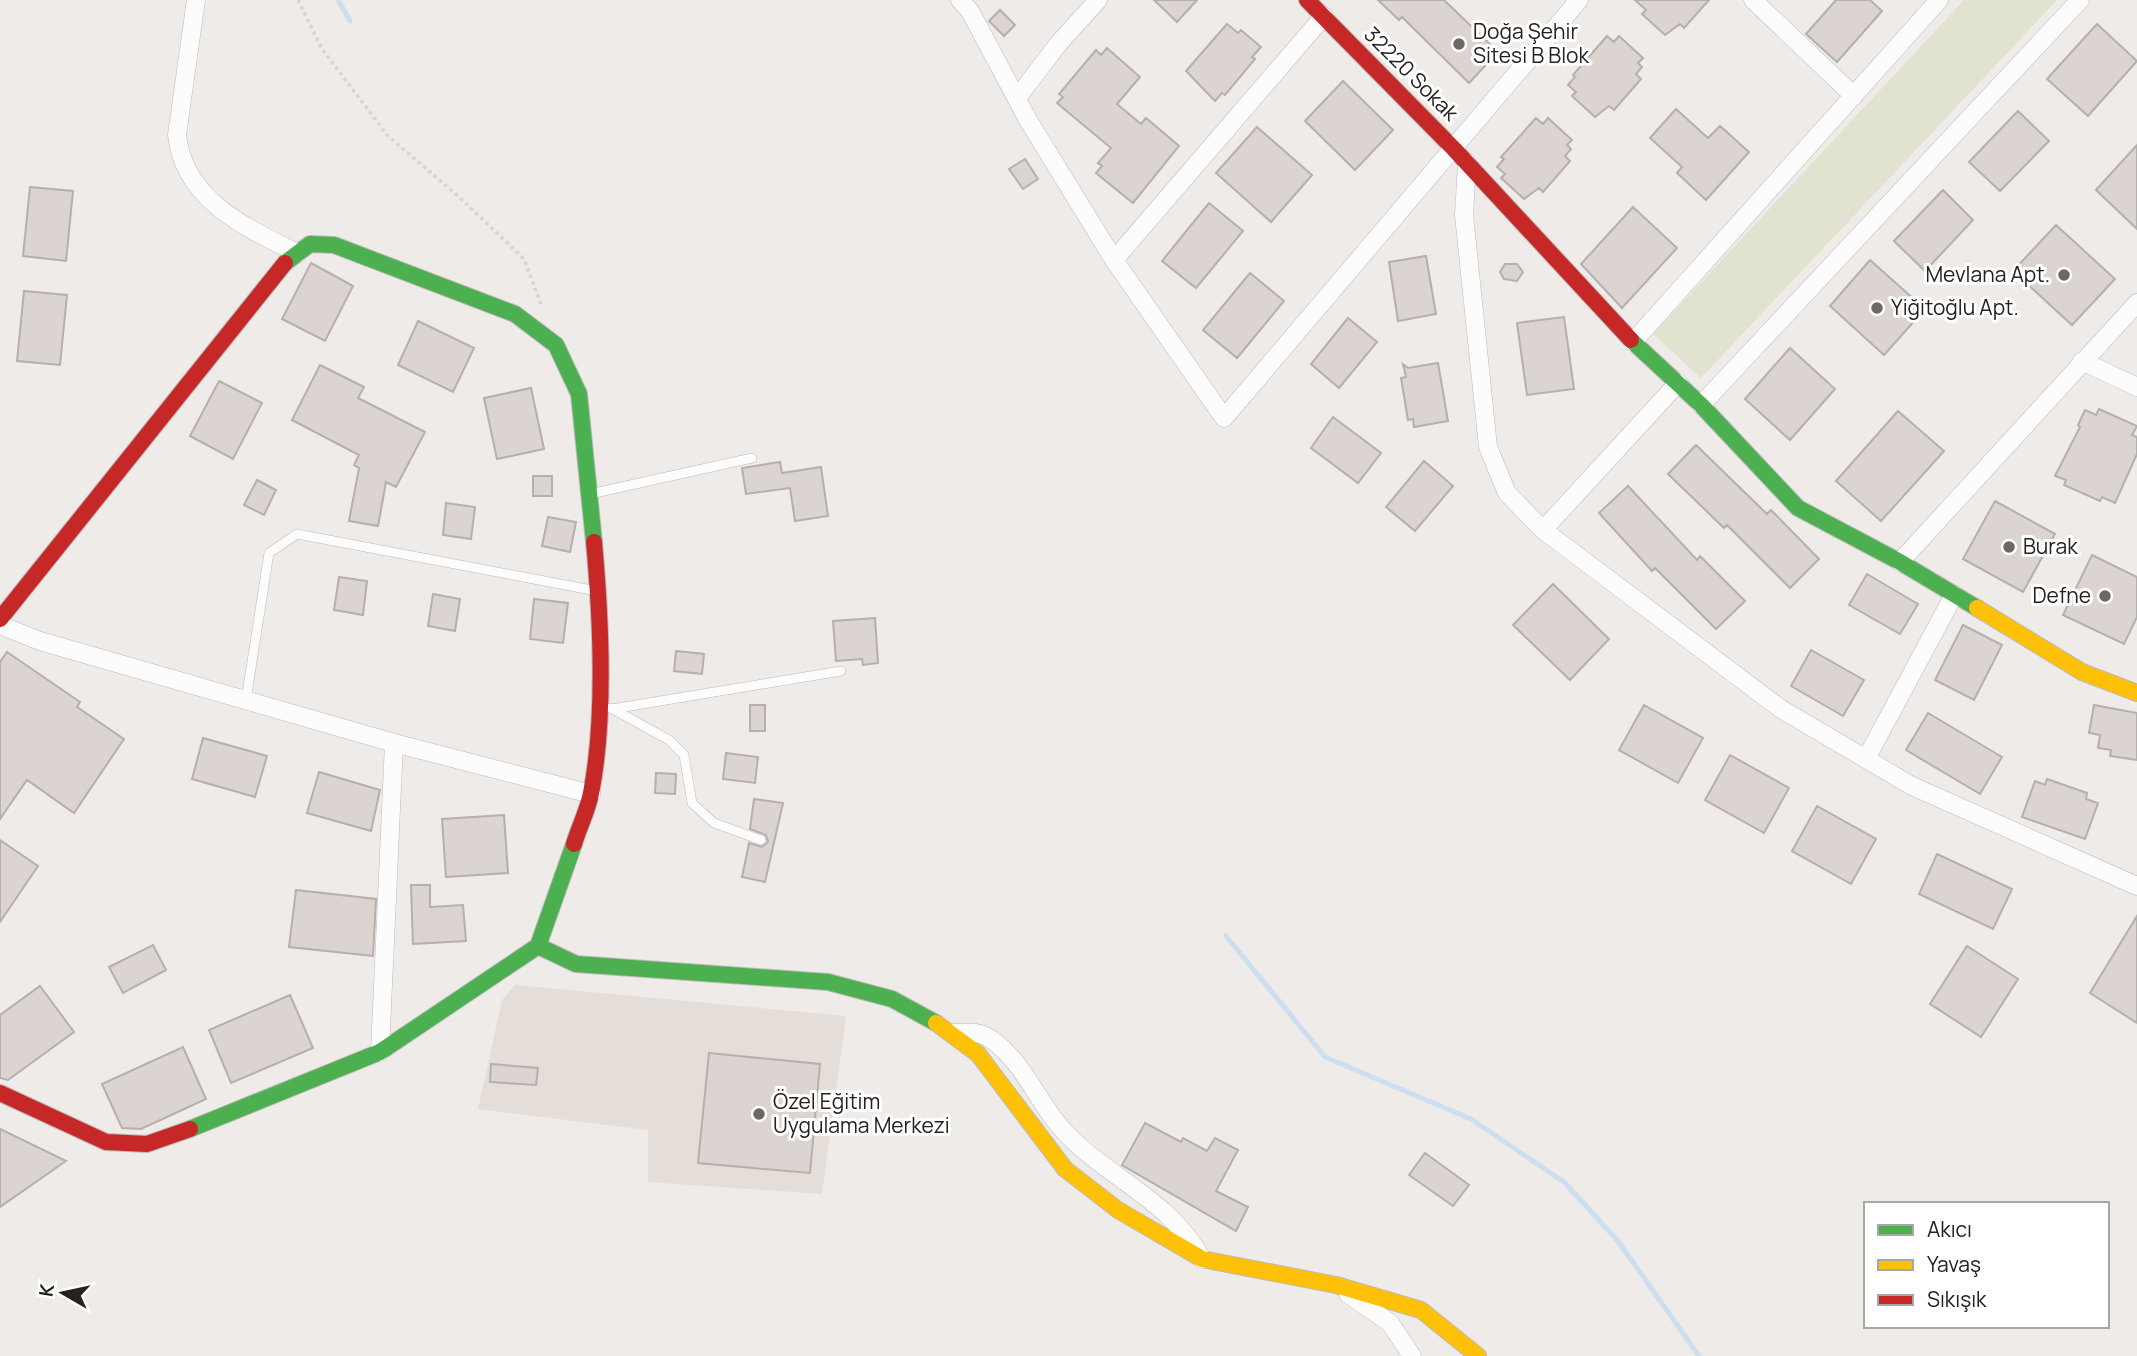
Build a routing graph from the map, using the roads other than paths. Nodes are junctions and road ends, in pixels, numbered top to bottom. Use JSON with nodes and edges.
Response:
{"nodes":[{"id":1,"x":196,"y":0,"type":"edge"},
{"id":2,"x":960,"y":0,"type":"edge"},
{"id":3,"x":1098,"y":0,"type":"edge"},
{"id":4,"x":1307,"y":0,"type":"edge"},
{"id":5,"x":1580,"y":0,"type":"edge"},
{"id":6,"x":1753,"y":0,"type":"edge"},
{"id":7,"x":1940,"y":0,"type":"edge"},
{"id":8,"x":2080,"y":0,"type":"edge"},
{"id":9,"x":1324,"y":16,"type":"junction"},
{"id":10,"x":1854,"y":96,"type":"junction"},
{"id":11,"x":1017,"y":98,"type":"junction"},
{"id":12,"x":1454,"y":149,"type":"junction"},
{"id":13,"x":1467,"y":163,"type":"junction"},
{"id":14,"x":297,"y":253,"type":"junction"},
{"id":15,"x":1114,"y":261,"type":"junction"},
{"id":16,"x":2137,"y":303,"type":"edge"},
{"id":17,"x":1633,"y":342,"type":"junction"},
{"id":18,"x":2082,"y":361,"type":"junction"},
{"id":19,"x":1678,"y":383,"type":"junction"},
{"id":20,"x":2137,"y":387,"type":"edge"},
{"id":21,"x":1701,"y":405,"type":"junction"},
{"id":22,"x":752,"y":457,"type":"dead end"},
{"id":23,"x":589,"y":494,"type":"junction"},
{"id":24,"x":1543,"y":530,"type":"junction"},
{"id":25,"x":1900,"y":562,"type":"junction"},
{"id":26,"x":599,"y":591,"type":"junction"},
{"id":27,"x":1954,"y":595,"type":"junction"},
{"id":28,"x":0,"y":619,"type":"edge"},
{"id":29,"x":0,"y":625,"type":"edge"},
{"id":30,"x":841,"y":671,"type":"dead end"},
{"id":31,"x":2137,"y":693,"type":"edge"},
{"id":32,"x":246,"y":700,"type":"junction"},
{"id":33,"x":605,"y":705,"type":"junction"},
{"id":34,"x":394,"y":743,"type":"junction"},
{"id":35,"x":1866,"y":759,"type":"junction"},
{"id":36,"x":591,"y":794,"type":"junction"},
{"id":37,"x":761,"y":840,"type":"dead end"},
{"id":38,"x":2137,"y":886,"type":"edge"},
{"id":39,"x":538,"y":946,"type":"junction"},
{"id":40,"x":953,"y":1033,"type":"junction"},
{"id":41,"x":380,"y":1052,"type":"junction"},
{"id":42,"x":0,"y":1094,"type":"edge"},
{"id":43,"x":1202,"y":1259,"type":"junction"},
{"id":44,"x":1336,"y":1286,"type":"junction"},
{"id":45,"x":1412,"y":1356,"type":"edge"},
{"id":46,"x":1478,"y":1356,"type":"edge"}],
"edges":[{"from":1,"to":14,"type":"street"},
{"from":2,"to":11,"type":"street"},
{"from":3,"to":11,"type":"street"},
{"from":4,"to":9,"type":"street","name":"32220 Sokak"},
{"from":5,"to":12,"type":"street"},
{"from":6,"to":10,"type":"street"},
{"from":7,"to":10,"type":"street"},
{"from":8,"to":21,"type":"street"},
{"from":9,"to":12,"type":"street","name":"32220 Sokak"},
{"from":9,"to":15,"type":"street"},
{"from":10,"to":17,"type":"street"},
{"from":11,"to":15,"type":"street"},
{"from":12,"to":13,"type":"street","name":"32220 Sokak"},
{"from":12,"to":15,"type":"street"},
{"from":13,"to":17,"type":"street","name":"32220 Sokak"},
{"from":13,"to":24,"type":"street"},
{"from":14,"to":23,"type":"street"},
{"from":14,"to":28,"type":"street"},
{"from":16,"to":18,"type":"street"},
{"from":17,"to":19,"type":"street","name":"32220 Sokak"},
{"from":18,"to":20,"type":"street"},
{"from":18,"to":25,"type":"street"},
{"from":19,"to":21,"type":"street","name":"32220 Sokak"},
{"from":19,"to":24,"type":"street"},
{"from":21,"to":25,"type":"street","name":"32220 Sokak"},
{"from":22,"to":23,"type":"lane"},
{"from":23,"to":26,"type":"street"},
{"from":24,"to":35,"type":"street"},
{"from":25,"to":27,"type":"street","name":"32220 Sokak"},
{"from":26,"to":32,"type":"lane"},
{"from":26,"to":33,"type":"street"},
{"from":27,"to":31,"type":"street","name":"32220 Sokak"},
{"from":27,"to":35,"type":"street"},
{"from":29,"to":32,"type":"street"},
{"from":30,"to":33,"type":"lane"},
{"from":32,"to":34,"type":"street"},
{"from":33,"to":36,"type":"street"},
{"from":33,"to":37,"type":"lane"},
{"from":34,"to":36,"type":"street"},
{"from":34,"to":41,"type":"street"},
{"from":35,"to":38,"type":"street"},
{"from":36,"to":39,"type":"street"},
{"from":39,"to":40,"type":"street"},
{"from":39,"to":41,"type":"street"},
{"from":40,"to":43,"type":"street"},
{"from":40,"to":43,"type":"street"},
{"from":41,"to":42,"type":"street"},
{"from":43,"to":44,"type":"street"},
{"from":44,"to":45,"type":"street"},
{"from":44,"to":46,"type":"street"}]}
